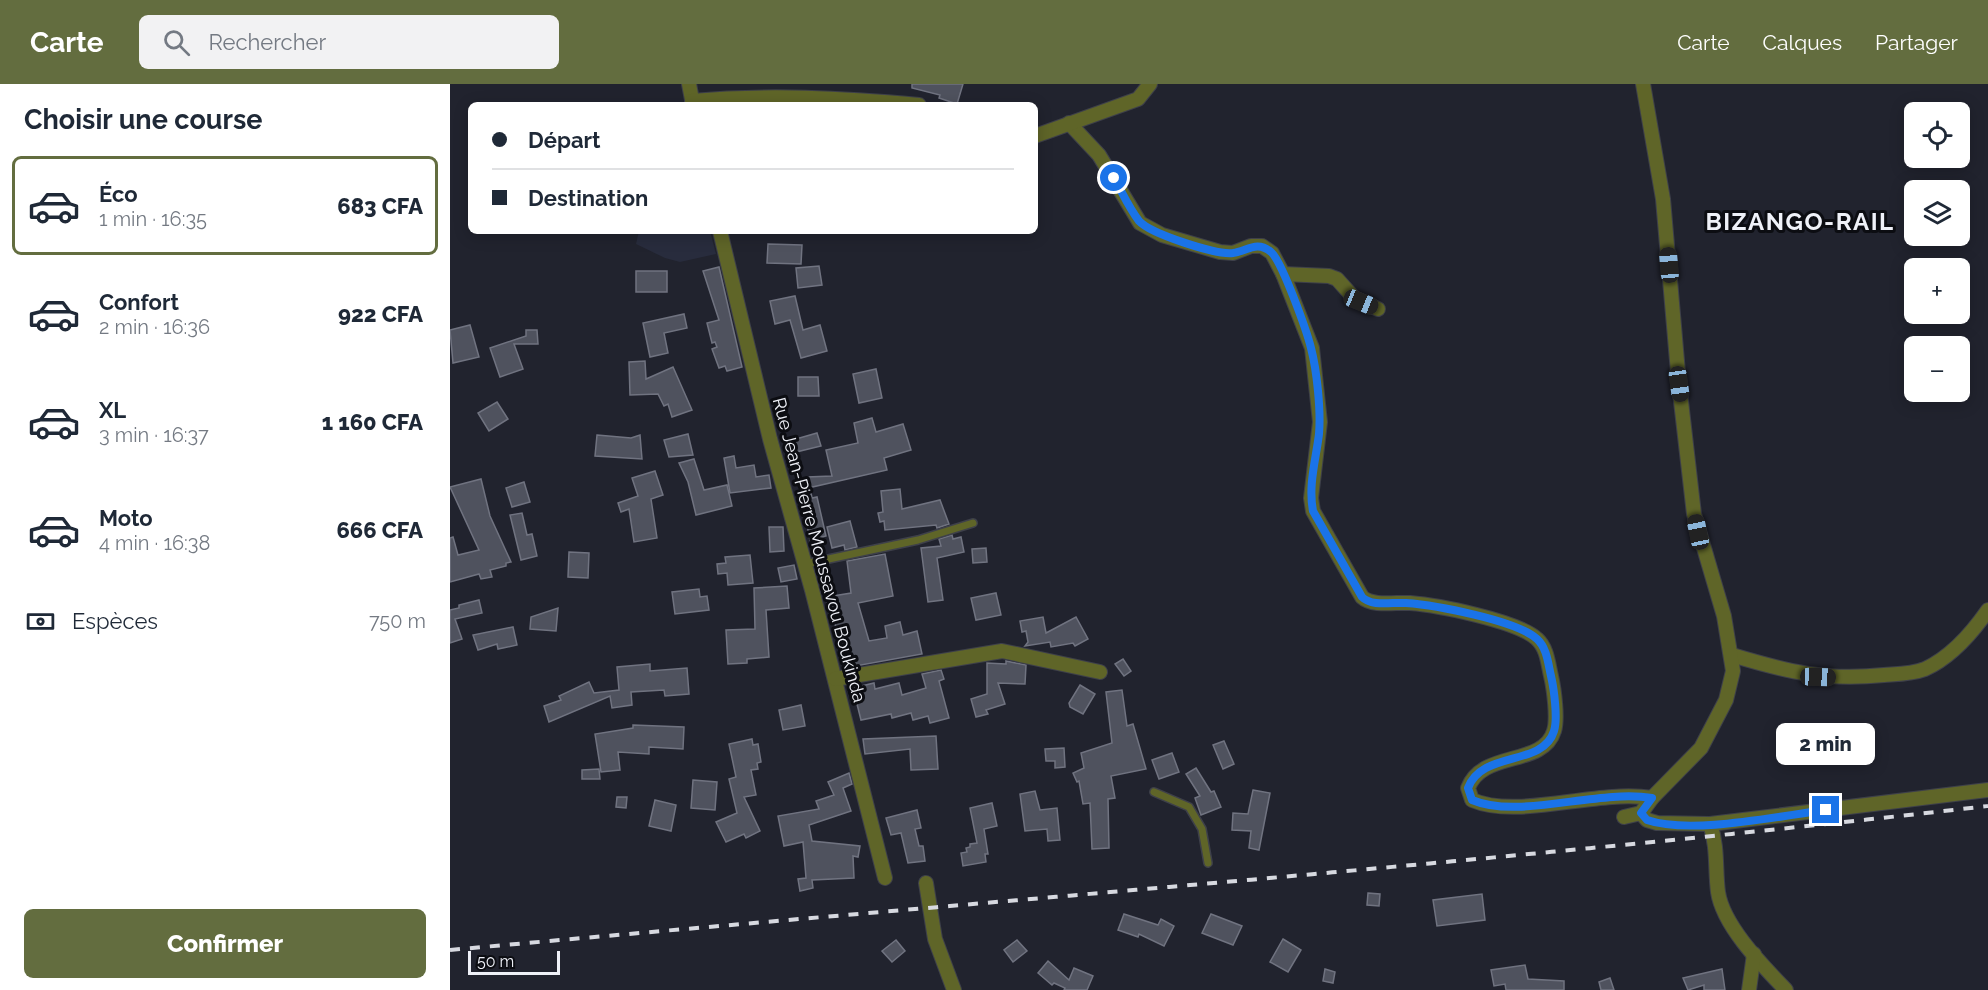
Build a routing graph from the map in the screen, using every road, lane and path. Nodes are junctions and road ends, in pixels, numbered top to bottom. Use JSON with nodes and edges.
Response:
{"nodes":[{"id":1,"x":689,"y":84,"type":"edge"},
{"id":2,"x":1149,"y":84,"type":"edge"},
{"id":3,"x":1643,"y":84,"type":"edge"},
{"id":4,"x":692,"y":102,"type":"edge"},
{"id":5,"x":702,"y":102,"type":"edge"},
{"id":6,"x":888,"y":102,"type":"edge"},
{"id":7,"x":1069,"y":123,"type":"junction"},
{"id":8,"x":1038,"y":135,"type":"edge"},
{"id":9,"x":721,"y":234,"type":"edge"},
{"id":10,"x":1283,"y":274,"type":"junction"},
{"id":11,"x":1378,"y":309,"type":"dead end"},
{"id":12,"x":973,"y":523,"type":"dead end"},
{"id":13,"x":805,"y":564,"type":"junction"},
{"id":14,"x":1988,"y":610,"type":"edge"},
{"id":15,"x":1732,"y":655,"type":"junction"},
{"id":16,"x":1100,"y":672,"type":"dead end"},
{"id":17,"x":835,"y":679,"type":"junction"},
{"id":18,"x":1988,"y":790,"type":"edge"},
{"id":19,"x":1154,"y":792,"type":"dead end"},
{"id":20,"x":1652,"y":798,"type":"junction"},
{"id":21,"x":1641,"y":813,"type":"junction"},
{"id":22,"x":1624,"y":817,"type":"dead end"},
{"id":23,"x":1710,"y":824,"type":"junction"},
{"id":24,"x":1208,"y":863,"type":"dead end"},
{"id":25,"x":885,"y":878,"type":"dead end"},
{"id":26,"x":926,"y":883,"type":"dead end"},
{"id":27,"x":1754,"y":954,"type":"junction"},
{"id":28,"x":954,"y":990,"type":"edge"},
{"id":29,"x":1749,"y":990,"type":"edge"},
{"id":30,"x":1786,"y":990,"type":"edge"}],
"edges":[{"from":1,"to":4,"type":"street"},
{"from":2,"to":7,"type":"street"},
{"from":3,"to":15,"type":"street"},
{"from":5,"to":6,"type":"street"},
{"from":7,"to":8,"type":"street"},
{"from":7,"to":10,"type":"street"},
{"from":9,"to":13,"type":"street","name":"Rue Jean-Pierre Moussavou Boukinda"},
{"from":10,"to":11,"type":"street"},
{"from":10,"to":20,"type":"street"},
{"from":12,"to":13,"type":"lane"},
{"from":13,"to":17,"type":"street","name":"Rue Jean-Pierre Moussavou Boukinda"},
{"from":14,"to":15,"type":"street"},
{"from":15,"to":20,"type":"street"},
{"from":16,"to":17,"type":"street"},
{"from":17,"to":25,"type":"street","name":"Rue Jean-Pierre Moussavou Boukinda"},
{"from":18,"to":23,"type":"street"},
{"from":19,"to":24,"type":"lane"},
{"from":20,"to":21,"type":"street"},
{"from":21,"to":22,"type":"street"},
{"from":21,"to":23,"type":"street"},
{"from":23,"to":27,"type":"street"},
{"from":26,"to":28,"type":"street"},
{"from":27,"to":29,"type":"street"},
{"from":27,"to":30,"type":"street"}]}
